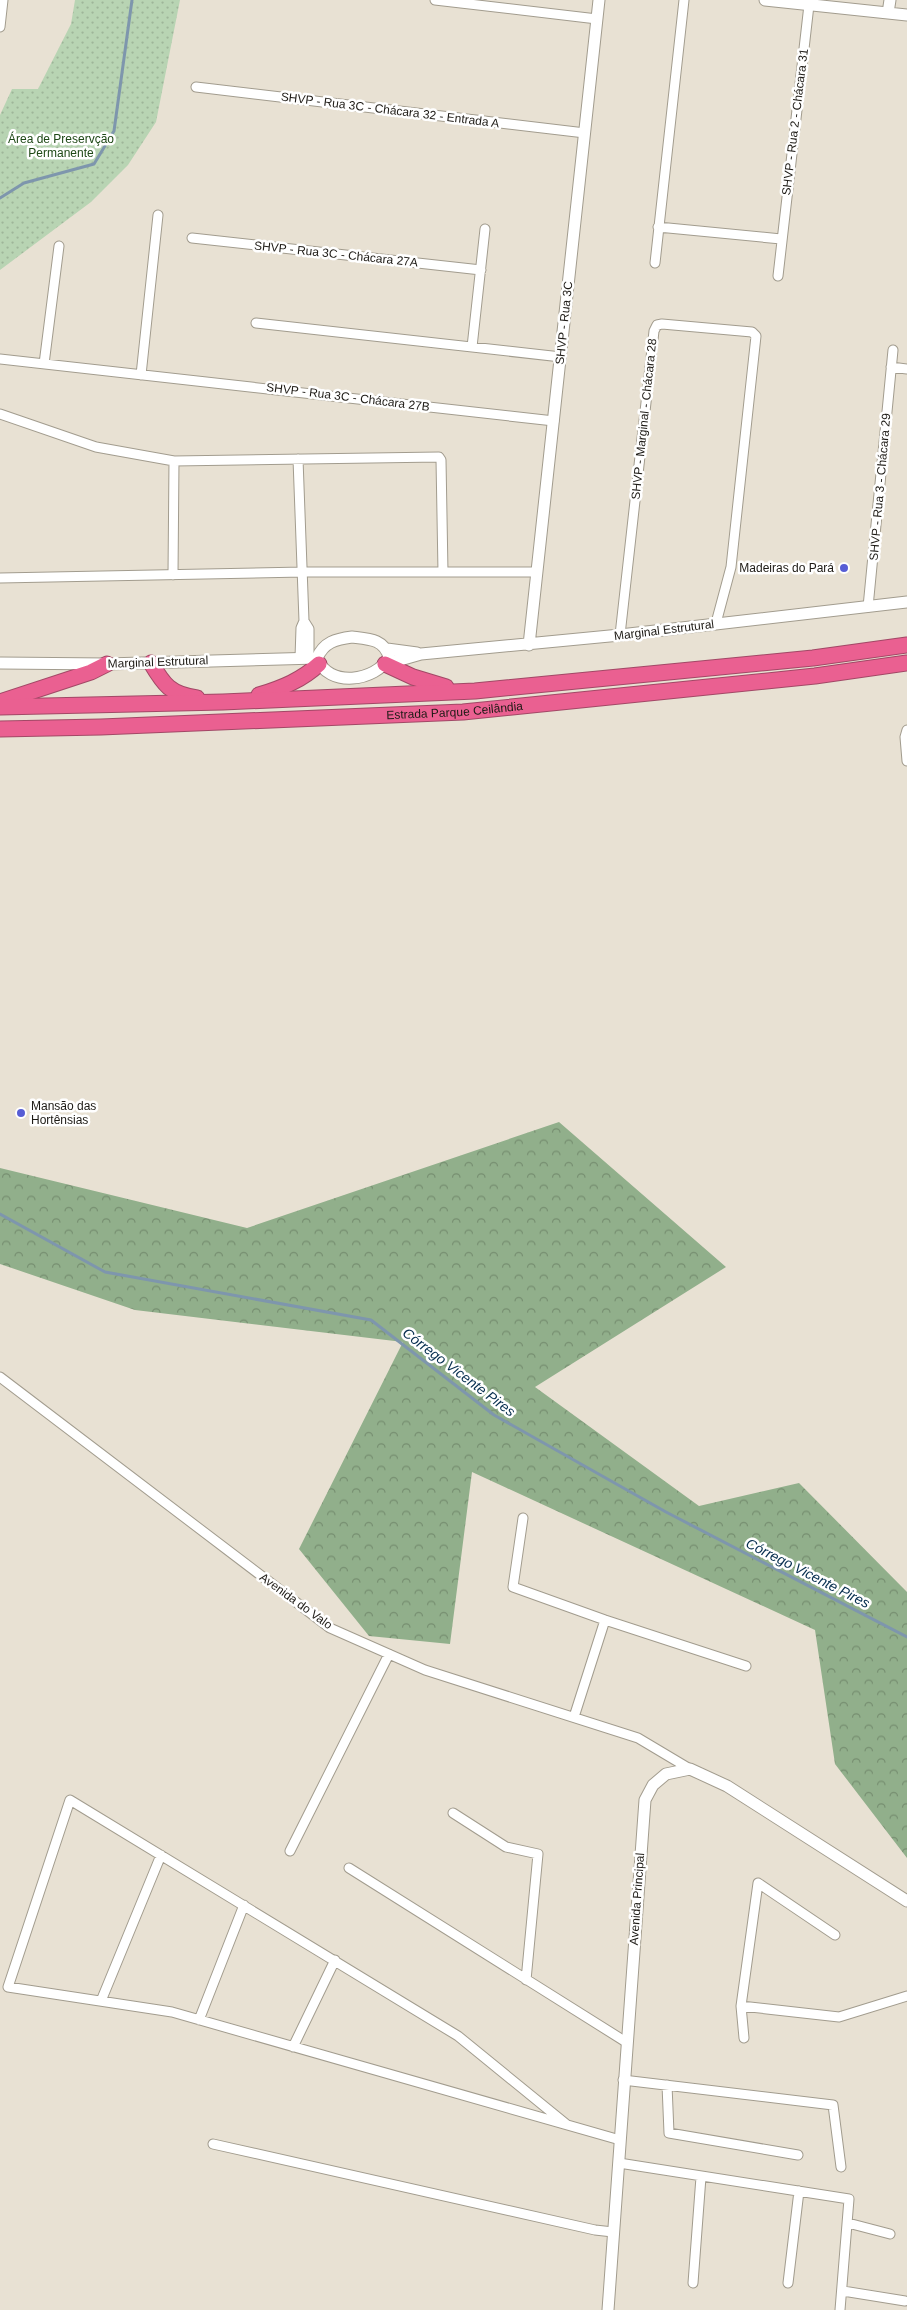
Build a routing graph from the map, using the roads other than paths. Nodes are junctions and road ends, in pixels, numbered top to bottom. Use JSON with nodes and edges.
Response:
{"nodes":[{"id":1,"x":3,"y":0,"type":"edge"},
{"id":2,"x":435,"y":0,"type":"edge"},
{"id":3,"x":598,"y":0,"type":"edge"},
{"id":4,"x":684,"y":0,"type":"edge"},
{"id":5,"x":765,"y":0,"type":"edge"},
{"id":6,"x":890,"y":0,"type":"edge"},
{"id":7,"x":809,"y":5,"type":"junction"},
{"id":8,"x":1,"y":10,"type":"edge"},
{"id":9,"x":888,"y":13,"type":"junction"},
{"id":10,"x":907,"y":15,"type":"edge"},
{"id":11,"x":597,"y":20,"type":"junction"},
{"id":12,"x":0,"y":27,"type":"edge"},
{"id":13,"x":196,"y":87,"type":"dead end"},
{"id":14,"x":584,"y":133,"type":"junction"},
{"id":15,"x":158,"y":215,"type":"dead end"},
{"id":16,"x":658,"y":227,"type":"junction"},
{"id":17,"x":485,"y":229,"type":"dead end"},
{"id":18,"x":192,"y":238,"type":"dead end"},
{"id":19,"x":781,"y":239,"type":"junction"},
{"id":20,"x":59,"y":246,"type":"dead end"},
{"id":21,"x":655,"y":263,"type":"dead end"},
{"id":22,"x":481,"y":270,"type":"junction"},
{"id":23,"x":778,"y":276,"type":"dead end"},
{"id":24,"x":256,"y":323,"type":"dead end"},
{"id":25,"x":472,"y":347,"type":"junction"},
{"id":26,"x":893,"y":350,"type":"dead end"},
{"id":27,"x":561,"y":357,"type":"junction"},
{"id":28,"x":0,"y":359,"type":"edge"},
{"id":29,"x":44,"y":364,"type":"junction"},
{"id":30,"x":891,"y":367,"type":"junction"},
{"id":31,"x":907,"y":369,"type":"edge"},
{"id":32,"x":141,"y":374,"type":"junction"},
{"id":33,"x":0,"y":414,"type":"edge"},
{"id":34,"x":554,"y":421,"type":"junction"},
{"id":35,"x":298,"y":459,"type":"junction"},
{"id":36,"x":174,"y":462,"type":"junction"},
{"id":37,"x":303,"y":572,"type":"junction"},
{"id":38,"x":443,"y":572,"type":"junction"},
{"id":39,"x":537,"y":572,"type":"junction"},
{"id":40,"x":173,"y":575,"type":"junction"},
{"id":41,"x":0,"y":578,"type":"edge"},
{"id":42,"x":907,"y":602,"type":"edge"},
{"id":43,"x":868,"y":607,"type":"junction"},
{"id":44,"x":716,"y":623,"type":"junction"},
{"id":45,"x":620,"y":635,"type":"junction"},
{"id":46,"x":529,"y":645,"type":"junction"},
{"id":47,"x":907,"y":645,"type":"edge"},
{"id":48,"x":387,"y":649,"type":"junction"},
{"id":49,"x":421,"y":654,"type":"junction"},
{"id":50,"x":311,"y":659,"type":"junction"},
{"id":51,"x":0,"y":663,"type":"edge"},
{"id":52,"x":151,"y":663,"type":"junction"},
{"id":53,"x":907,"y":663,"type":"edge"},
{"id":54,"x":107,"y":664,"type":"junction"},
{"id":55,"x":385,"y":664,"type":"junction"},
{"id":56,"x":460,"y":691,"type":"junction"},
{"id":57,"x":0,"y":702,"type":"edge"},
{"id":58,"x":223,"y":702,"type":"junction"},
{"id":59,"x":240,"y":702,"type":"junction"},
{"id":60,"x":0,"y":707,"type":"edge"},
{"id":61,"x":0,"y":729,"type":"edge"},
{"id":62,"x":907,"y":730,"type":"edge"},
{"id":63,"x":907,"y":760,"type":"edge"},
{"id":64,"x":0,"y":1377,"type":"edge"},
{"id":65,"x":523,"y":1518,"type":"dead end"},
{"id":66,"x":605,"y":1620,"type":"junction"},
{"id":67,"x":388,"y":1654,"type":"junction"},
{"id":68,"x":746,"y":1666,"type":"dead end"},
{"id":69,"x":574,"y":1717,"type":"junction"},
{"id":70,"x":690,"y":1769,"type":"junction"},
{"id":71,"x":453,"y":1812,"type":"dead end"},
{"id":72,"x":290,"y":1851,"type":"dead end"},
{"id":73,"x":161,"y":1855,"type":"junction"},
{"id":74,"x":349,"y":1868,"type":"dead end"},
{"id":75,"x":907,"y":1901,"type":"edge"},
{"id":76,"x":244,"y":1905,"type":"junction"},
{"id":77,"x":835,"y":1935,"type":"dead end"},
{"id":78,"x":335,"y":1960,"type":"junction"},
{"id":79,"x":526,"y":1980,"type":"junction"},
{"id":80,"x":907,"y":1996,"type":"edge"},
{"id":81,"x":101,"y":2001,"type":"junction"},
{"id":82,"x":741,"y":2006,"type":"junction"},
{"id":83,"x":199,"y":2020,"type":"junction"},
{"id":84,"x":744,"y":2038,"type":"dead end"},
{"id":85,"x":626,"y":2042,"type":"junction"},
{"id":86,"x":293,"y":2047,"type":"junction"},
{"id":87,"x":623,"y":2080,"type":"junction"},
{"id":88,"x":667,"y":2086,"type":"junction"},
{"id":89,"x":566,"y":2124,"type":"junction"},
{"id":90,"x":620,"y":2140,"type":"junction"},
{"id":91,"x":213,"y":2144,"type":"dead end"},
{"id":92,"x":798,"y":2155,"type":"dead end"},
{"id":93,"x":619,"y":2163,"type":"junction"},
{"id":94,"x":841,"y":2167,"type":"dead end"},
{"id":95,"x":701,"y":2177,"type":"junction"},
{"id":96,"x":799,"y":2191,"type":"junction"},
{"id":97,"x":848,"y":2223,"type":"junction"},
{"id":98,"x":614,"y":2232,"type":"junction"},
{"id":99,"x":890,"y":2234,"type":"dead end"},
{"id":100,"x":693,"y":2283,"type":"dead end"},
{"id":101,"x":788,"y":2283,"type":"dead end"},
{"id":102,"x":843,"y":2290,"type":"junction"},
{"id":103,"x":905,"y":2301,"type":"dead end"},
{"id":104,"x":608,"y":2310,"type":"edge"},
{"id":105,"x":840,"y":2310,"type":"edge"}],
"edges":[{"from":1,"to":8,"type":"street"},
{"from":2,"to":11,"type":"street"},
{"from":3,"to":11,"type":"street","name":"SHVP - Rua 3C"},
{"from":4,"to":16,"type":"street"},
{"from":5,"to":7,"type":"street"},
{"from":6,"to":9,"type":"street"},
{"from":7,"to":9,"type":"street"},
{"from":7,"to":19,"type":"street","name":"SHVP - Rua 2 - Chácara 31"},
{"from":8,"to":12,"type":"street"},
{"from":9,"to":10,"type":"street"},
{"from":11,"to":14,"type":"street","name":"SHVP - Rua 3C"},
{"from":13,"to":14,"type":"street","name":"SHVP - Rua 3C - Chácara 32 - Entrada A"},
{"from":14,"to":27,"type":"street","name":"SHVP - Rua 3C"},
{"from":15,"to":32,"type":"street"},
{"from":16,"to":19,"type":"street"},
{"from":16,"to":21,"type":"street"},
{"from":17,"to":22,"type":"street"},
{"from":18,"to":22,"type":"street","name":"SHVP - Rua 3C - Chácara 27A"},
{"from":19,"to":23,"type":"street","name":"SHVP - Rua 2 - Chácara 31"},
{"from":20,"to":29,"type":"street"},
{"from":22,"to":25,"type":"street"},
{"from":24,"to":25,"type":"street"},
{"from":25,"to":27,"type":"street"},
{"from":26,"to":30,"type":"street","name":"SHVP - Rua 3 - Chácara 29"},
{"from":27,"to":34,"type":"street","name":"SHVP - Rua 3C"},
{"from":28,"to":29,"type":"street","name":"SHVP - Rua 3C - Chácara 27B"},
{"from":29,"to":32,"type":"street","name":"SHVP - Rua 3C - Chácara 27B"},
{"from":30,"to":31,"type":"street"},
{"from":30,"to":43,"type":"street","name":"SHVP - Rua 3 - Chácara 29"},
{"from":32,"to":34,"type":"street","name":"SHVP - Rua 3C - Chácara 27B"},
{"from":33,"to":36,"type":"street"},
{"from":34,"to":39,"type":"street","name":"SHVP - Rua 3C"},
{"from":35,"to":36,"type":"street"},
{"from":35,"to":37,"type":"street"},
{"from":35,"to":38,"type":"street"},
{"from":36,"to":40,"type":"street"},
{"from":37,"to":38,"type":"street"},
{"from":37,"to":40,"type":"street"},
{"from":37,"to":50,"type":"street"},
{"from":38,"to":39,"type":"street"},
{"from":39,"to":46,"type":"street","name":"SHVP - Rua 3C"},
{"from":40,"to":41,"type":"street"},
{"from":42,"to":43,"type":"street","name":"Marginal Estrutural"},
{"from":43,"to":44,"type":"street","name":"Marginal Estrutural"},
{"from":44,"to":45,"type":"street","name":"Marginal Estrutural"},
{"from":44,"to":45,"type":"street","name":"SHVP - Marginal - Chácara 28"},
{"from":45,"to":46,"type":"street","name":"Marginal Estrutural"},
{"from":46,"to":49,"type":"street","name":"Marginal Estrutural"},
{"from":47,"to":56,"type":"highway","name":"Estrada Parque Ceilândia"},
{"from":48,"to":49,"type":"street","name":"Marginal Estrutural"},
{"from":48,"to":50,"type":"street","name":"Marginal Estrutural"},
{"from":48,"to":55,"type":"street"},
{"from":49,"to":55,"type":"street","name":"Marginal Estrutural"},
{"from":50,"to":52,"type":"street","name":"Marginal Estrutural"},
{"from":50,"to":55,"type":"street","name":"Marginal Estrutural"},
{"from":50,"to":59,"type":"highway"},
{"from":51,"to":54,"type":"street","name":"Marginal Estrutural"},
{"from":52,"to":54,"type":"street","name":"Marginal Estrutural"},
{"from":52,"to":58,"type":"highway"},
{"from":53,"to":61,"type":"highway","name":"Estrada Parque Ceilândia"},
{"from":54,"to":57,"type":"highway"},
{"from":55,"to":56,"type":"highway"},
{"from":56,"to":59,"type":"highway","name":"Estrada Parque Ceilândia"},
{"from":58,"to":59,"type":"highway","name":"Estrada Parque Ceilândia"},
{"from":58,"to":60,"type":"highway","name":"Estrada Parque Ceilândia"},
{"from":62,"to":63,"type":"street"},
{"from":64,"to":67,"type":"street","name":"Avenida do Valo"},
{"from":65,"to":66,"type":"street"},
{"from":66,"to":68,"type":"street"},
{"from":66,"to":69,"type":"street"},
{"from":67,"to":69,"type":"street","name":"Avenida do Valo"},
{"from":67,"to":72,"type":"street"},
{"from":69,"to":70,"type":"street","name":"Avenida do Valo"},
{"from":70,"to":75,"type":"street"},
{"from":70,"to":85,"type":"street","name":"Avenida Principal"},
{"from":71,"to":79,"type":"street"},
{"from":73,"to":76,"type":"street"},
{"from":73,"to":81,"type":"street"},
{"from":73,"to":81,"type":"street"},
{"from":74,"to":79,"type":"street"},
{"from":76,"to":78,"type":"street"},
{"from":76,"to":83,"type":"street"},
{"from":77,"to":82,"type":"street"},
{"from":78,"to":86,"type":"street"},
{"from":78,"to":89,"type":"street"},
{"from":79,"to":85,"type":"street"},
{"from":80,"to":82,"type":"street"},
{"from":81,"to":83,"type":"street"},
{"from":82,"to":84,"type":"street"},
{"from":83,"to":86,"type":"street"},
{"from":85,"to":87,"type":"street","name":"Avenida Principal"},
{"from":86,"to":89,"type":"street"},
{"from":87,"to":88,"type":"street"},
{"from":87,"to":90,"type":"street","name":"Avenida Principal"},
{"from":88,"to":92,"type":"street"},
{"from":88,"to":94,"type":"street"},
{"from":89,"to":90,"type":"street"},
{"from":90,"to":93,"type":"street","name":"Avenida Principal"},
{"from":91,"to":98,"type":"street"},
{"from":93,"to":95,"type":"street"},
{"from":93,"to":98,"type":"street","name":"Avenida Principal"},
{"from":95,"to":96,"type":"street"},
{"from":95,"to":100,"type":"street"},
{"from":96,"to":97,"type":"street"},
{"from":96,"to":101,"type":"street"},
{"from":97,"to":99,"type":"street"},
{"from":97,"to":102,"type":"street"},
{"from":98,"to":104,"type":"street","name":"Avenida Principal"},
{"from":102,"to":103,"type":"street"},
{"from":102,"to":105,"type":"street"}]}
